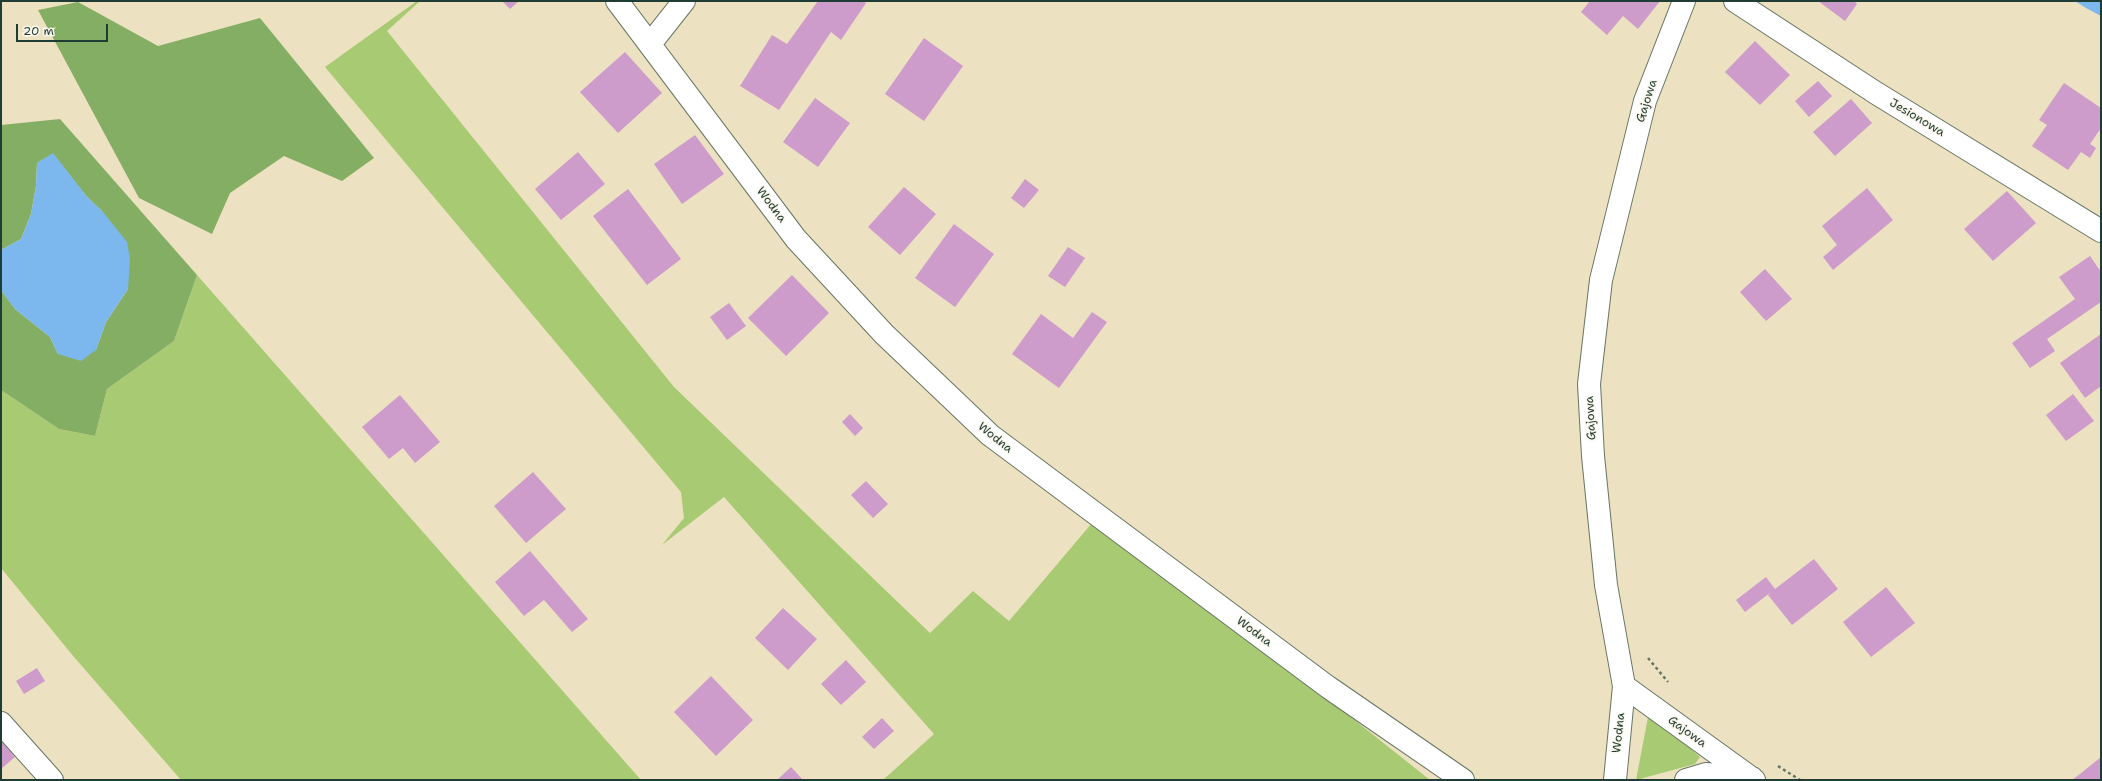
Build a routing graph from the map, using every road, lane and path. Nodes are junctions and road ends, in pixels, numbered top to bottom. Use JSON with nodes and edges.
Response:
{"nodes":[{"id":1,"x":617,"y":1,"type":"edge"},
{"id":2,"x":684,"y":1,"type":"edge"},
{"id":3,"x":1684,"y":1,"type":"edge"},
{"id":4,"x":1735,"y":1,"type":"edge"},
{"id":5,"x":650,"y":44,"type":"junction"},
{"id":6,"x":2101,"y":231,"type":"edge"},
{"id":7,"x":1645,"y":655,"type":"dead end"},
{"id":8,"x":1624,"y":686,"type":"junction"},
{"id":9,"x":1672,"y":686,"type":"dead end"},
{"id":10,"x":1,"y":723,"type":"edge"},
{"id":11,"x":1775,"y":764,"type":"dead end"},
{"id":12,"x":1753,"y":779,"type":"edge"},
{"id":13,"x":52,"y":780,"type":"edge"},
{"id":14,"x":1463,"y":780,"type":"edge"},
{"id":15,"x":1615,"y":780,"type":"edge"},
{"id":16,"x":1686,"y":780,"type":"edge"},
{"id":17,"x":1800,"y":780,"type":"edge"}],
"edges":[{"from":1,"to":5,"type":"street","name":"Wodna"},
{"from":2,"to":5,"type":"street"},
{"from":3,"to":8,"type":"street","name":"Gajowa"},
{"from":4,"to":6,"type":"street","name":"Jesionowa"},
{"from":5,"to":14,"type":"street","name":"Wodna"},
{"from":7,"to":9,"type":"path"},
{"from":8,"to":12,"type":"street","name":"Gajowa"},
{"from":8,"to":15,"type":"street","name":"Wodna"},
{"from":10,"to":13,"type":"street"},
{"from":11,"to":17,"type":"path"},
{"from":12,"to":16,"type":"street"}]}
